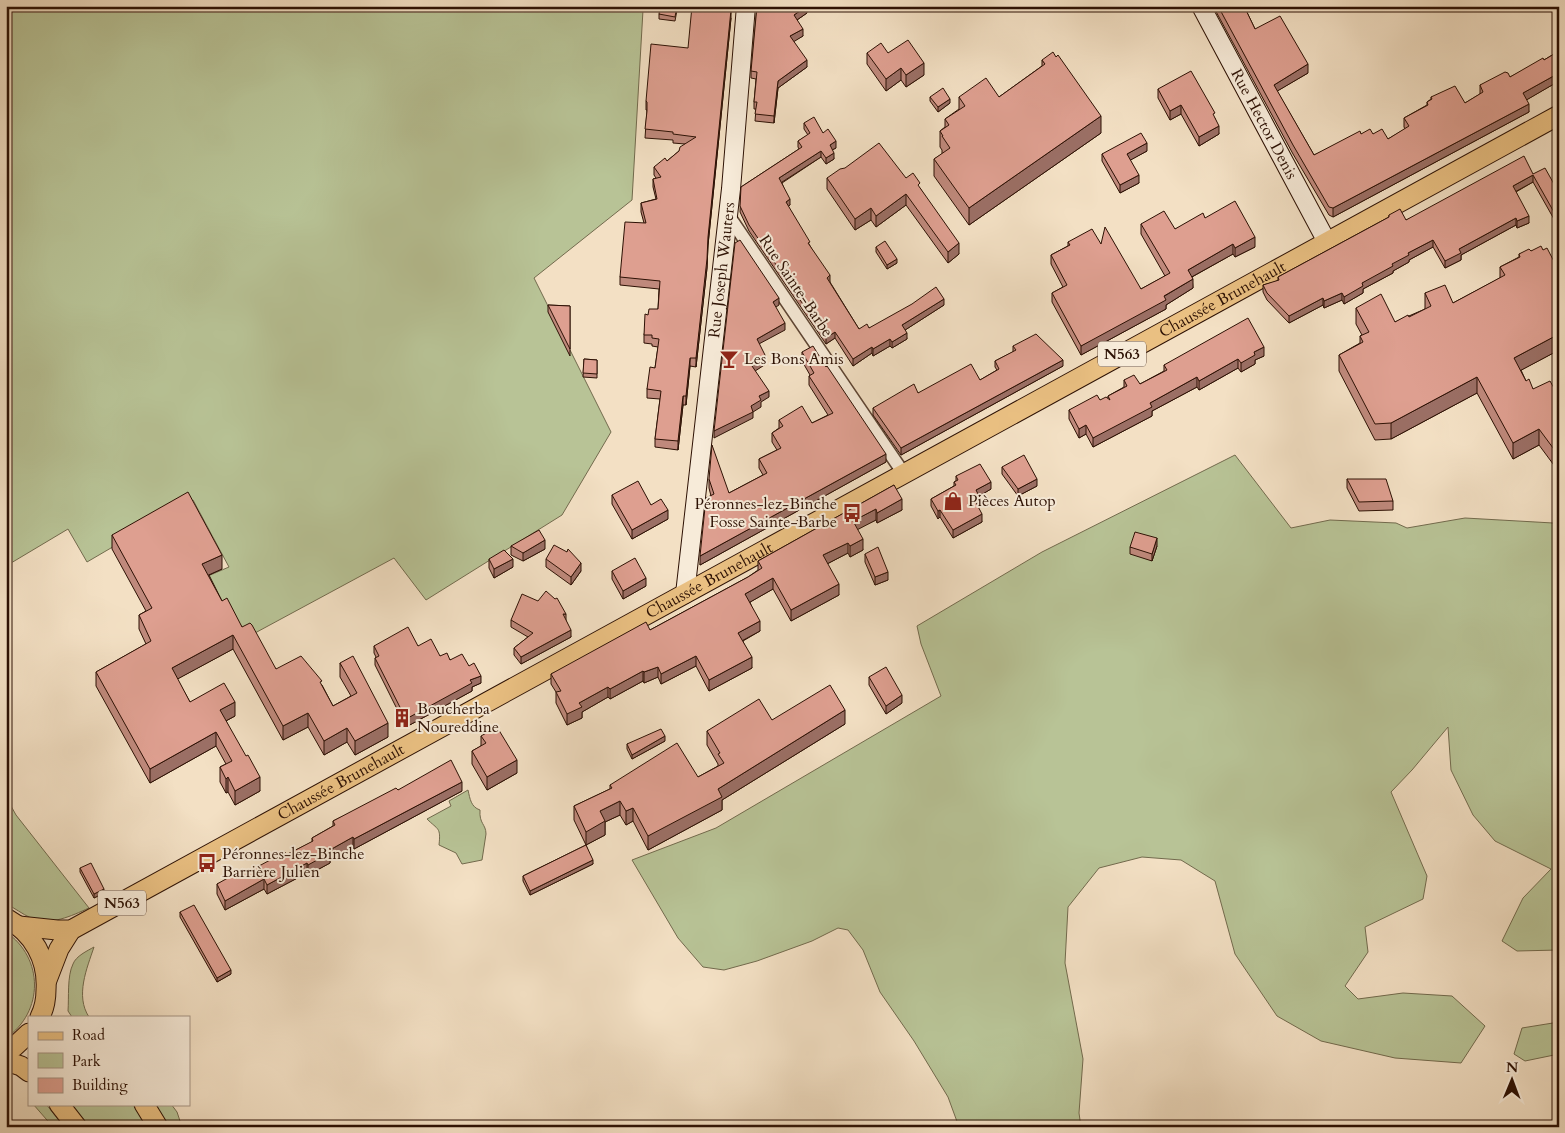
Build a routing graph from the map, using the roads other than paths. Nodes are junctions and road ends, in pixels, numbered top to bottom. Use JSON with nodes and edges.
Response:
{"nodes":[{"id":1,"x":746,"y":6,"type":"edge"},
{"id":2,"x":1201,"y":6,"type":"edge"},
{"id":3,"x":1559,"y":115,"type":"edge"},
{"id":4,"x":728,"y":215,"type":"junction"},
{"id":5,"x":1327,"y":242,"type":"junction"},
{"id":6,"x":904,"y":474,"type":"junction"},
{"id":7,"x":685,"y":594,"type":"junction"},
{"id":8,"x":13,"y":922,"type":"edge"},
{"id":9,"x":71,"y":930,"type":"junction"},
{"id":10,"x":47,"y":980,"type":"junction"},
{"id":11,"x":42,"y":1016,"type":"edge"},
{"id":12,"x":28,"y":1034,"type":"edge"},
{"id":13,"x":6,"y":1051,"type":"edge"},
{"id":14,"x":6,"y":1061,"type":"edge"},
{"id":15,"x":28,"y":1071,"type":"edge"},
{"id":16,"x":60,"y":1106,"type":"edge"},
{"id":17,"x":145,"y":1106,"type":"edge"},
{"id":18,"x":76,"y":1127,"type":"edge"},
{"id":19,"x":158,"y":1127,"type":"edge"}],
"edges":[{"from":1,"to":4,"type":"street","name":"Rue Joseph Wauters"},
{"from":2,"to":5,"type":"street","name":"Rue Hector Denis"},
{"from":3,"to":5,"type":"main road","name":"Chaussée Brunehault","number":"N563"},
{"from":4,"to":6,"type":"street","name":"Rue Sainte-Barbe"},
{"from":4,"to":7,"type":"street","name":"Rue Joseph Wauters"},
{"from":5,"to":6,"type":"main road","name":"Chaussée Brunehault","number":"N563"},
{"from":6,"to":7,"type":"main road","name":"Chaussée Brunehault","number":"N563"},
{"from":7,"to":9,"type":"main road","name":"Chaussée Brunehault","number":"N563"},
{"from":8,"to":9,"type":"main road"},
{"from":8,"to":10,"type":"main road"},
{"from":9,"to":10,"type":"main road"},
{"from":10,"to":11,"type":"main road"},
{"from":12,"to":13,"type":"main road"},
{"from":14,"to":15,"type":"main road"},
{"from":16,"to":18,"type":"main road"},
{"from":17,"to":19,"type":"main road"}]}
